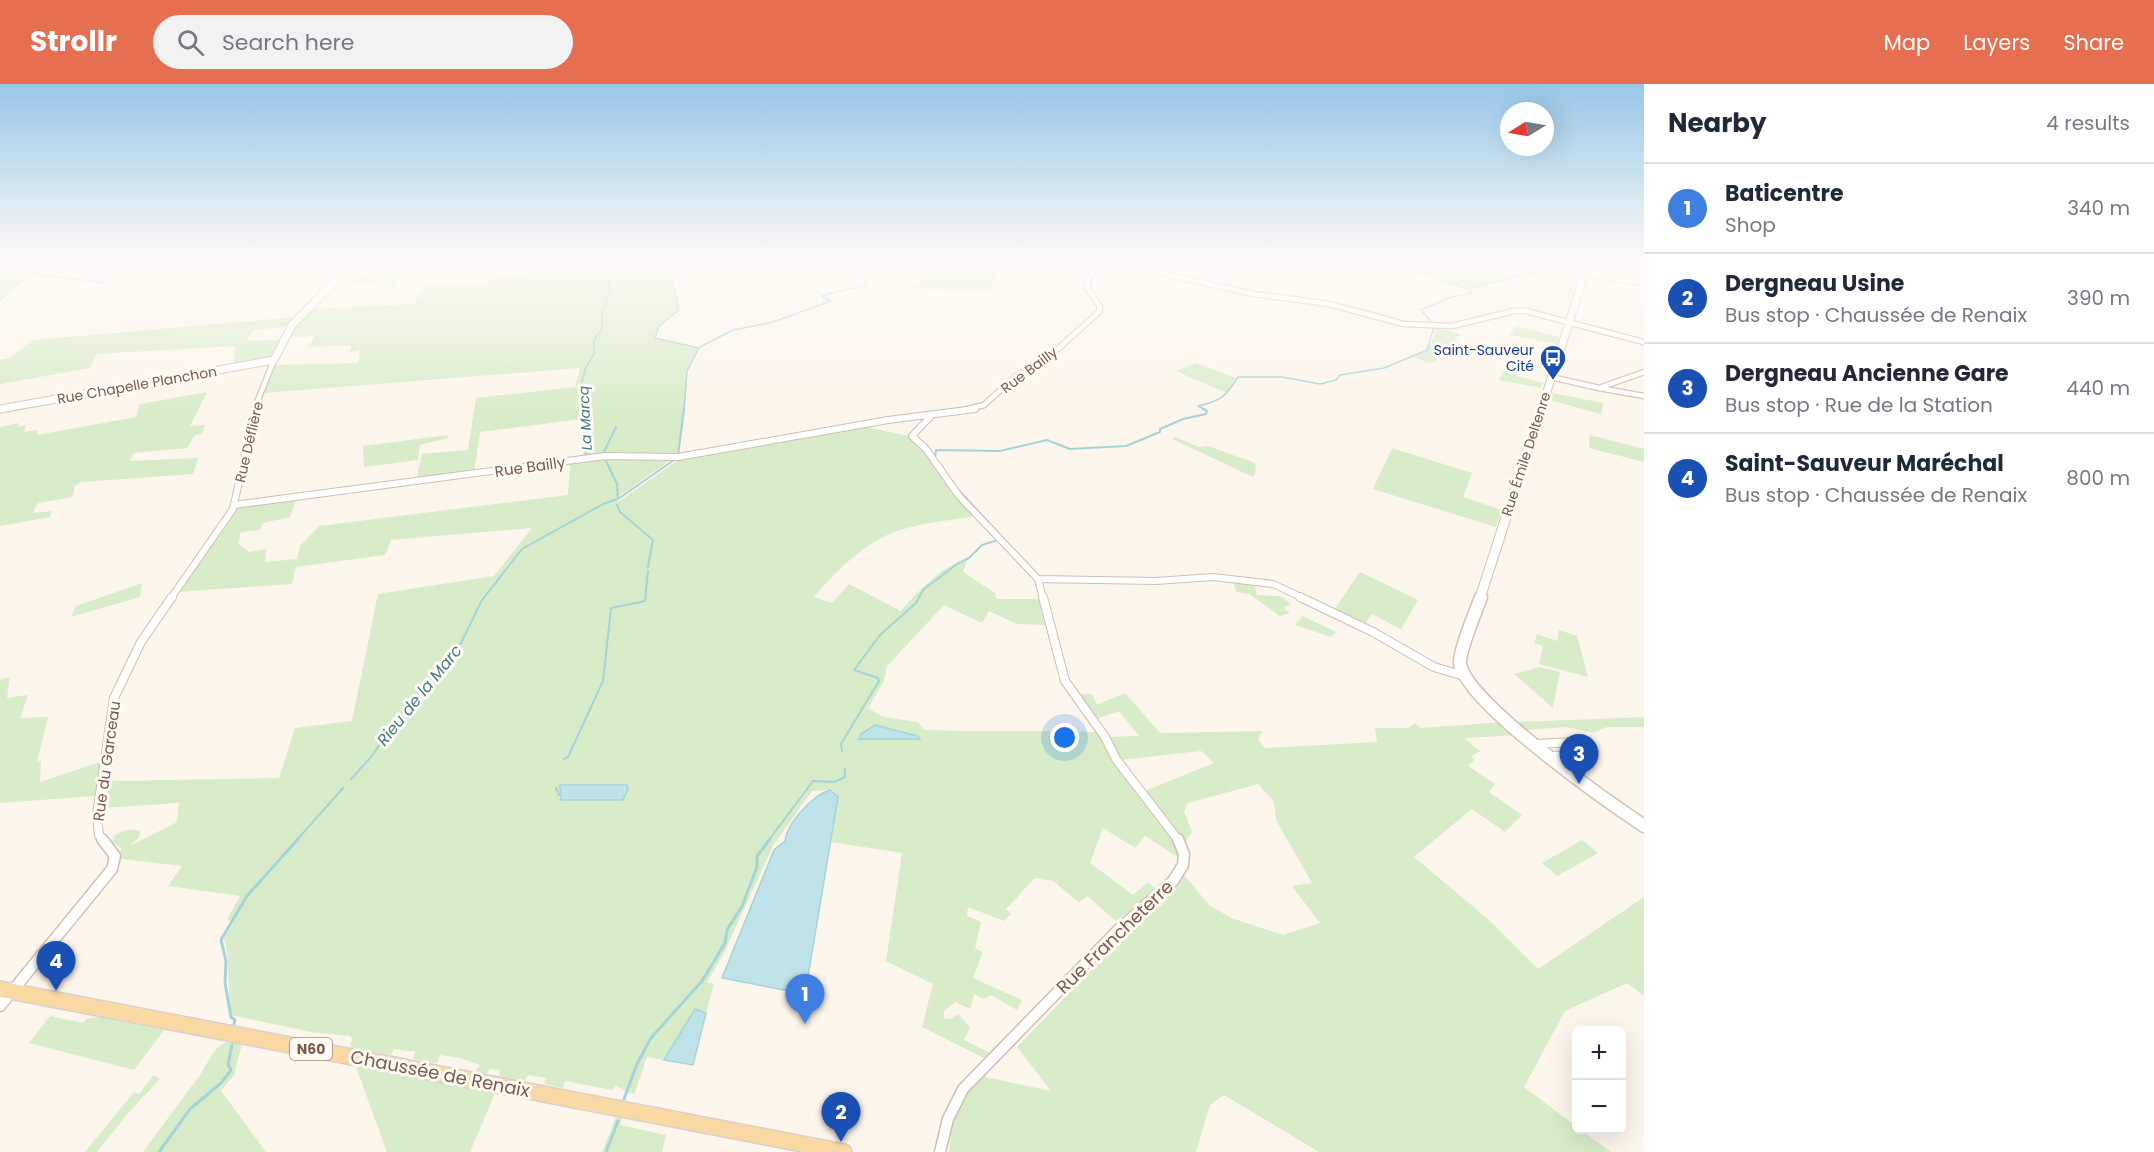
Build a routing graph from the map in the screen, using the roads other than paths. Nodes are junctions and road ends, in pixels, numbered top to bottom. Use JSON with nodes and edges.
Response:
{"nodes":[{"id":1,"x":304,"y":313,"type":"edge"},
{"id":2,"x":1097,"y":313,"type":"edge"},
{"id":3,"x":1362,"y":313,"type":"edge"},
{"id":4,"x":1512,"y":313,"type":"edge"},
{"id":5,"x":1528,"y":313,"type":"edge"},
{"id":6,"x":1572,"y":313,"type":"edge"},
{"id":7,"x":1569,"y":322,"type":"junction"},
{"id":8,"x":1644,"y":342,"type":"edge"},
{"id":9,"x":274,"y":360,"type":"junction"},
{"id":10,"x":1644,"y":372,"type":"edge"},
{"id":11,"x":1551,"y":377,"type":"junction"},
{"id":12,"x":1599,"y":388,"type":"junction"},
{"id":13,"x":1644,"y":396,"type":"edge"},
{"id":14,"x":0,"y":409,"type":"edge"},
{"id":15,"x":932,"y":415,"type":"junction"},
{"id":16,"x":234,"y":505,"type":"junction"},
{"id":17,"x":1038,"y":579,"type":"junction"},
{"id":18,"x":1464,"y":676,"type":"junction"},
{"id":19,"x":1534,"y":744,"type":"junction"},
{"id":20,"x":1548,"y":756,"type":"junction"},
{"id":21,"x":1644,"y":826,"type":"edge"},
{"id":22,"x":6,"y":991,"type":"edge"},
{"id":23,"x":0,"y":1006,"type":"edge"},
{"id":24,"x":844,"y":1152,"type":"edge"},
{"id":25,"x":940,"y":1152,"type":"edge"}],
"edges":[{"from":1,"to":9,"type":"street","name":"Rue Déflière"},
{"from":2,"to":15,"type":"street","name":"Rue Bailly"},
{"from":3,"to":4,"type":"street"},
{"from":5,"to":7,"type":"street"},
{"from":6,"to":7,"type":"street","name":"Rue Émile Deltenre"},
{"from":7,"to":8,"type":"street"},
{"from":7,"to":11,"type":"street","name":"Rue Émile Deltenre"},
{"from":9,"to":14,"type":"street","name":"Rue Chapelle Planchon"},
{"from":9,"to":16,"type":"street","name":"Rue Déflière"},
{"from":10,"to":12,"type":"street"},
{"from":11,"to":12,"type":"street"},
{"from":11,"to":18,"type":"street","name":"Rue Émile Deltenre"},
{"from":12,"to":13,"type":"street"},
{"from":15,"to":16,"type":"street","name":"Rue Bailly"},
{"from":15,"to":17,"type":"street","name":"Rue Francheterre"},
{"from":16,"to":22,"type":"street","name":"Rue du Garceau"},
{"from":17,"to":18,"type":"street"},
{"from":17,"to":25,"type":"street","name":"Rue Francheterre"},
{"from":18,"to":19,"type":"street"},
{"from":19,"to":20,"type":"street"},
{"from":19,"to":20,"type":"street"},
{"from":20,"to":21,"type":"street"},
{"from":22,"to":23,"type":"street","name":"Rue du Garceau"},
{"from":22,"to":24,"type":"main road","name":"Chaussée de Renaix","number":"N60"}]}
